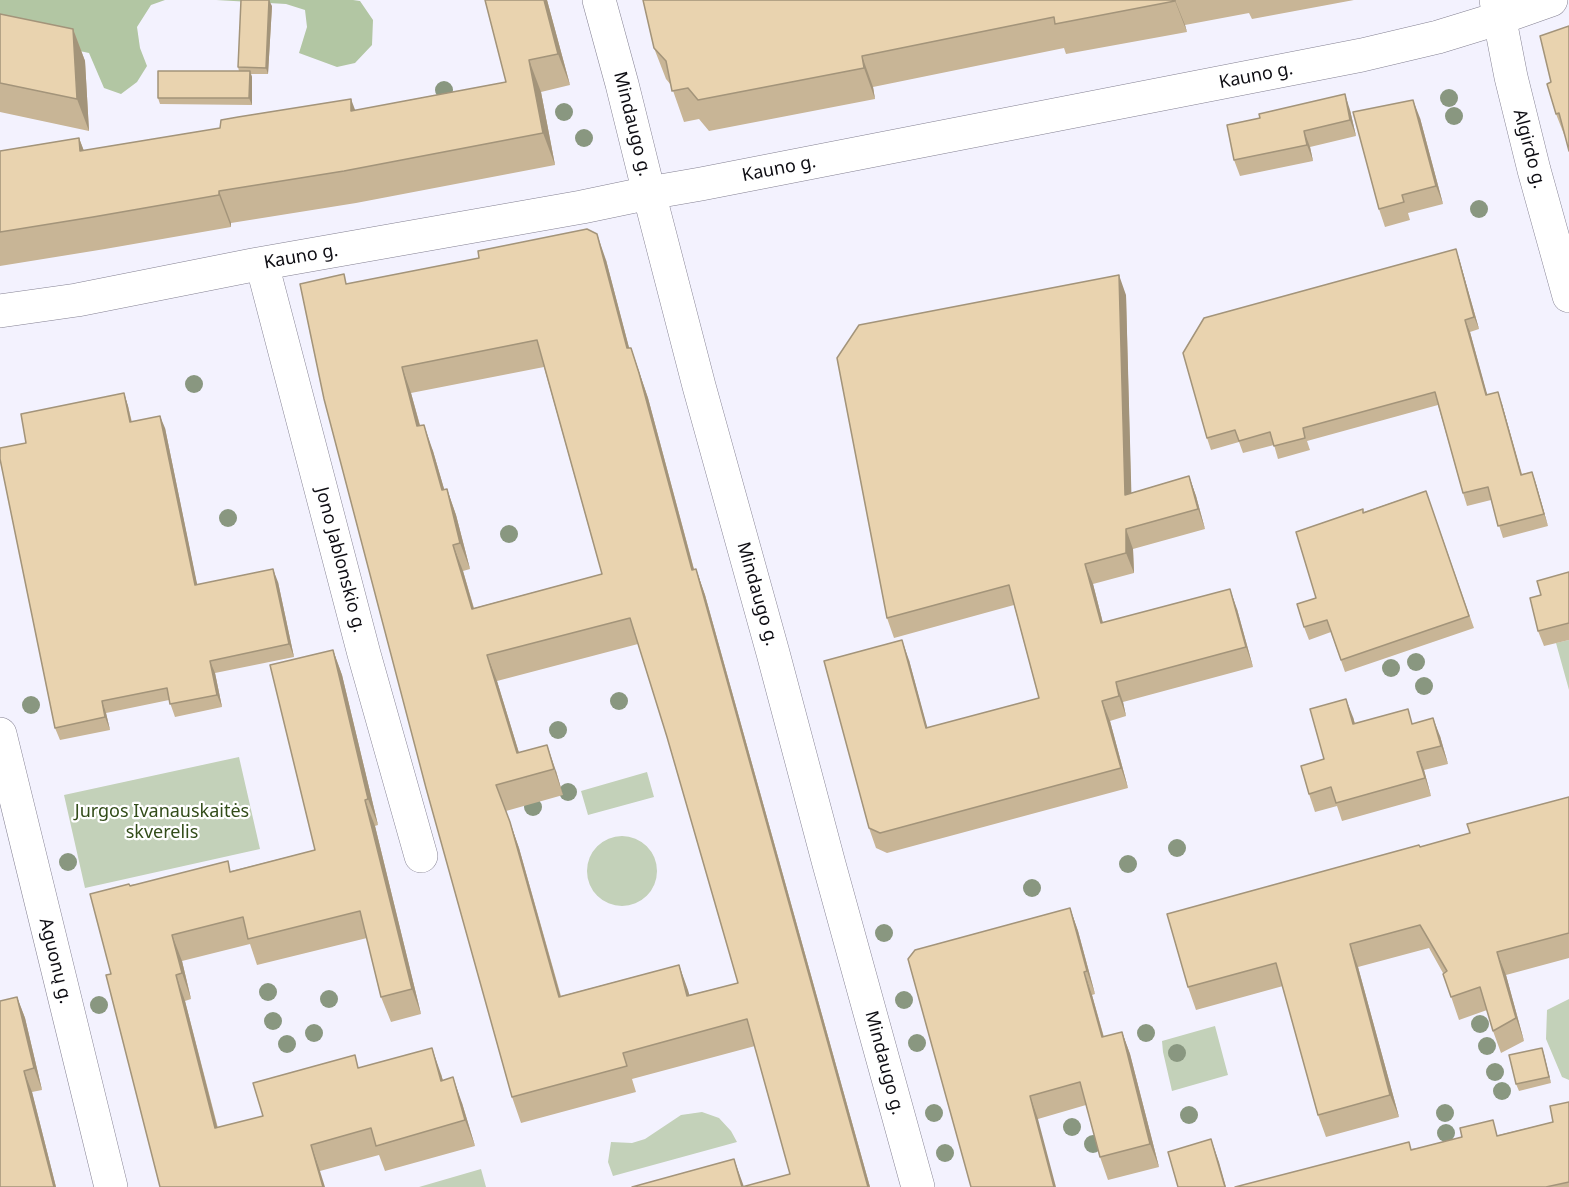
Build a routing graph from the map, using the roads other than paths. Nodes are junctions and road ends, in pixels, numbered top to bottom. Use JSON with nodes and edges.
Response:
{"nodes":[{"id":1,"x":599,"y":0,"type":"edge"},
{"id":2,"x":1551,"y":0,"type":"edge"},
{"id":3,"x":1498,"y":9,"type":"edge"},
{"id":4,"x":649,"y":193,"type":"junction"},
{"id":5,"x":262,"y":264,"type":"junction"},
{"id":6,"x":1569,"y":296,"type":"edge"},
{"id":7,"x":0,"y":311,"type":"edge"},
{"id":8,"x":0,"y":734,"type":"edge"},
{"id":9,"x":421,"y":856,"type":"dead end"},
{"id":10,"x":111,"y":1187,"type":"edge"},
{"id":11,"x":918,"y":1187,"type":"edge"}],
"edges":[{"from":1,"to":4,"type":"main road","name":"Mindaugo g."},
{"from":2,"to":3,"type":"main road","name":"Kauno g."},
{"from":3,"to":4,"type":"main road","name":"Kauno g."},
{"from":3,"to":6,"type":"main road","name":"Algirdo g."},
{"from":4,"to":5,"type":"main road","name":"Kauno g."},
{"from":4,"to":11,"type":"main road","name":"Mindaugo g."},
{"from":5,"to":7,"type":"main road","name":"Kauno g."},
{"from":5,"to":9,"type":"main road","name":"Jono Jablonskio g."},
{"from":8,"to":10,"type":"main road","name":"Aguonų g."}]}
